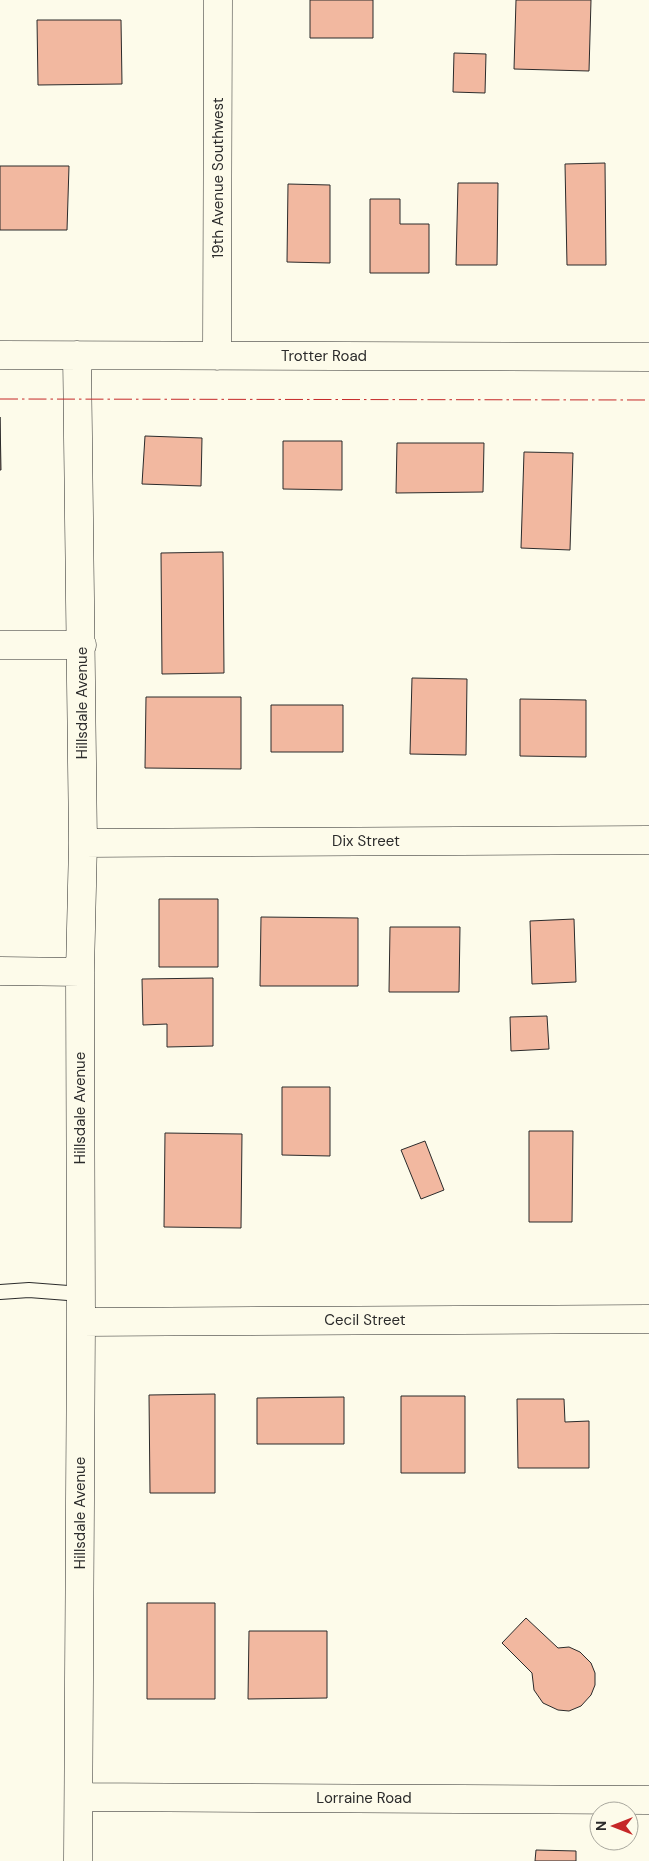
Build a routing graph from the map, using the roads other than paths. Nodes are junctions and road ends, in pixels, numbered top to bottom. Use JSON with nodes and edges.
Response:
{"nodes":[{"id":1,"x":218,"y":0,"type":"edge"},
{"id":2,"x":0,"y":355,"type":"edge"},
{"id":3,"x":78,"y":355,"type":"junction"},
{"id":4,"x":217,"y":356,"type":"junction"},
{"id":5,"x":649,"y":357,"type":"edge"},
{"id":6,"x":0,"y":645,"type":"edge"},
{"id":7,"x":82,"y":645,"type":"junction"},
{"id":8,"x":649,"y":840,"type":"edge"},
{"id":9,"x":83,"y":843,"type":"junction"},
{"id":10,"x":0,"y":971,"type":"edge"},
{"id":11,"x":80,"y":972,"type":"junction"},
{"id":12,"x":0,"y":1292,"type":"edge"},
{"id":13,"x":81,"y":1294,"type":"junction"},
{"id":14,"x":649,"y":1319,"type":"edge"},
{"id":15,"x":81,"y":1322,"type":"junction"},
{"id":16,"x":79,"y":1797,"type":"junction"},
{"id":17,"x":649,"y":1800,"type":"edge"},
{"id":18,"x":78,"y":1861,"type":"edge"}],
"edges":[{"from":1,"to":4,"type":"street","name":"19th Avenue Southwest"},
{"from":2,"to":3,"type":"street","name":"Trotter Road"},
{"from":3,"to":4,"type":"street","name":"Trotter Road"},
{"from":3,"to":7,"type":"street","name":"Hillsdale Avenue"},
{"from":4,"to":5,"type":"street","name":"Trotter Road"},
{"from":6,"to":7,"type":"street"},
{"from":7,"to":9,"type":"street","name":"Hillsdale Avenue"},
{"from":8,"to":9,"type":"street","name":"Dix Street"},
{"from":9,"to":11,"type":"street","name":"Hillsdale Avenue"},
{"from":10,"to":11,"type":"street"},
{"from":11,"to":13,"type":"street","name":"Hillsdale Avenue"},
{"from":12,"to":13,"type":"lane"},
{"from":13,"to":15,"type":"street","name":"Hillsdale Avenue"},
{"from":14,"to":15,"type":"street","name":"Cecil Street"},
{"from":15,"to":16,"type":"street","name":"Hillsdale Avenue"},
{"from":16,"to":17,"type":"street","name":"Lorraine Road"},
{"from":16,"to":18,"type":"street","name":"Hillsdale Avenue"}]}
